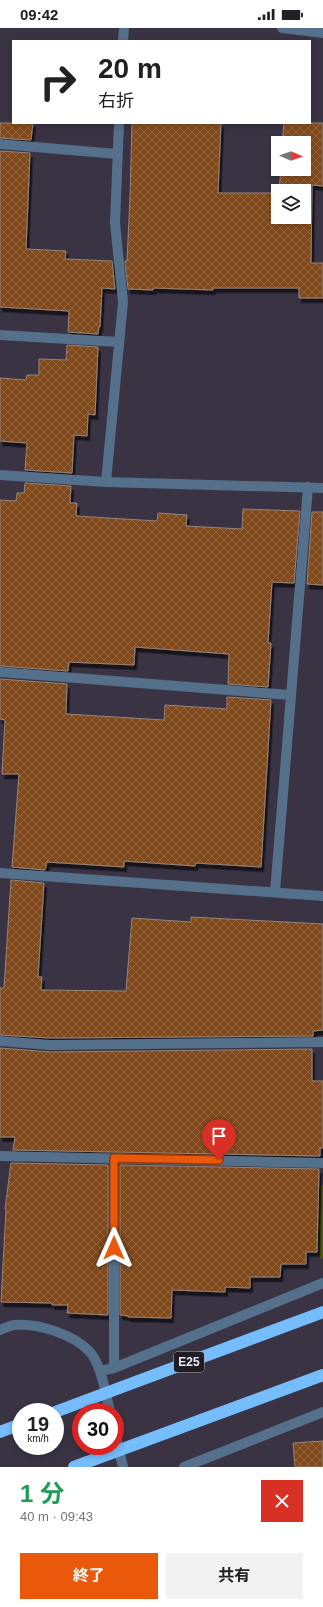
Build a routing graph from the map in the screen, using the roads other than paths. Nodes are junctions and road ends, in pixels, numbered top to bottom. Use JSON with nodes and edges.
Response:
{"nodes":[{"id":1,"x":124,"y":28,"type":"edge"},
{"id":2,"x":282,"y":28,"type":"edge"},
{"id":3,"x":323,"y":33,"type":"edge"},
{"id":4,"x":123,"y":40,"type":"edge"},
{"id":5,"x":119,"y":124,"type":"edge"},
{"id":6,"x":0,"y":144,"type":"edge"},
{"id":7,"x":117,"y":154,"type":"junction"},
{"id":8,"x":0,"y":335,"type":"edge"},
{"id":9,"x":119,"y":342,"type":"junction"},
{"id":10,"x":0,"y":475,"type":"edge"},
{"id":11,"x":106,"y":482,"type":"junction"},
{"id":12,"x":308,"y":487,"type":"junction"},
{"id":13,"x":323,"y":488,"type":"edge"},
{"id":14,"x":0,"y":672,"type":"edge"},
{"id":15,"x":290,"y":695,"type":"junction"},
{"id":16,"x":0,"y":873,"type":"edge"},
{"id":17,"x":275,"y":892,"type":"junction"},
{"id":18,"x":323,"y":896,"type":"edge"},
{"id":19,"x":0,"y":1041,"type":"edge"},
{"id":20,"x":323,"y":1042,"type":"edge"},
{"id":21,"x":0,"y":1156,"type":"edge"},
{"id":22,"x":114,"y":1158,"type":"junction"},
{"id":23,"x":323,"y":1163,"type":"edge"},
{"id":24,"x":323,"y":1283,"type":"edge"},
{"id":25,"x":323,"y":1312,"type":"edge"},
{"id":26,"x":0,"y":1330,"type":"edge"},
{"id":27,"x":114,"y":1368,"type":"junction"},
{"id":28,"x":100,"y":1371,"type":"junction"},
{"id":29,"x":323,"y":1375,"type":"edge"},
{"id":30,"x":108,"y":1403,"type":"edge"},
{"id":31,"x":64,"y":1409,"type":"edge"},
{"id":32,"x":323,"y":1412,"type":"edge"},
{"id":33,"x":12,"y":1427,"type":"edge"},
{"id":34,"x":0,"y":1432,"type":"edge"},
{"id":35,"x":120,"y":1455,"type":"edge"},
{"id":36,"x":74,"y":1467,"type":"edge"},
{"id":37,"x":123,"y":1467,"type":"edge"},
{"id":38,"x":184,"y":1467,"type":"edge"}],
"edges":[{"from":1,"to":4,"type":"street"},
{"from":2,"to":3,"type":"street"},
{"from":5,"to":7,"type":"street"},
{"from":6,"to":7,"type":"street"},
{"from":7,"to":9,"type":"street"},
{"from":8,"to":9,"type":"street"},
{"from":9,"to":11,"type":"street"},
{"from":10,"to":11,"type":"street"},
{"from":11,"to":12,"type":"street"},
{"from":12,"to":13,"type":"street"},
{"from":12,"to":15,"type":"street"},
{"from":14,"to":15,"type":"street"},
{"from":15,"to":17,"type":"street"},
{"from":16,"to":17,"type":"street"},
{"from":17,"to":18,"type":"street"},
{"from":19,"to":20,"type":"street"},
{"from":21,"to":22,"type":"street"},
{"from":22,"to":23,"type":"street"},
{"from":22,"to":27,"type":"street"},
{"from":24,"to":27,"type":"street"},
{"from":25,"to":31,"type":"highway","number":"E25","bridge":true},
{"from":26,"to":28,"type":"street"},
{"from":27,"to":28,"type":"street"},
{"from":28,"to":30,"type":"street"},
{"from":29,"to":36,"type":"highway","bridge":true},
{"from":32,"to":38,"type":"street"},
{"from":33,"to":34,"type":"highway"},
{"from":35,"to":37,"type":"street"}]}
